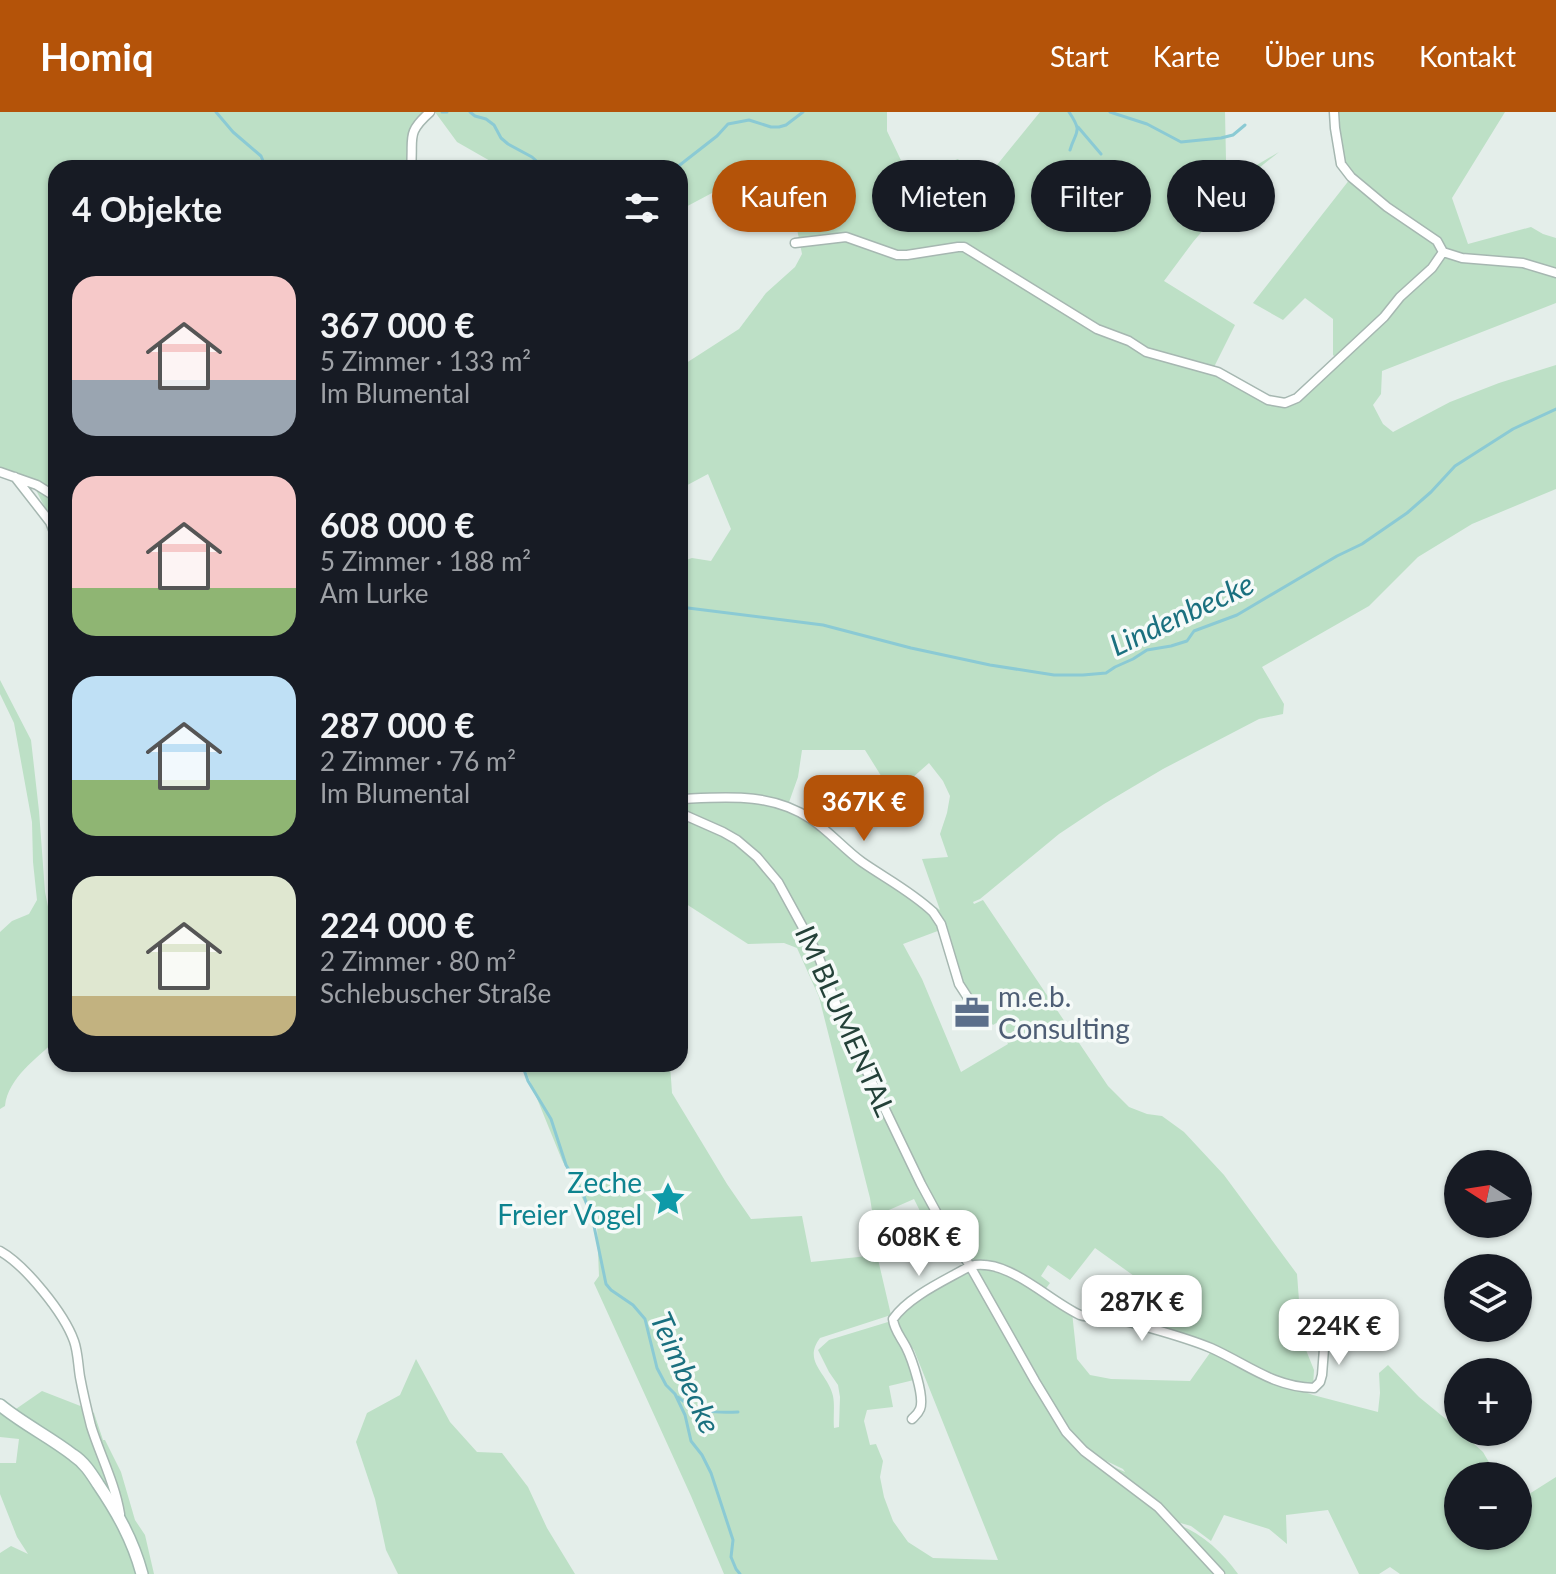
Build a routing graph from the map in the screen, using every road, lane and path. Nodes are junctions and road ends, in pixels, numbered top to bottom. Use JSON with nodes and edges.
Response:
{"nodes":[{"id":1,"x":430,"y":112,"type":"edge"},
{"id":2,"x":1334,"y":112,"type":"edge"},
{"id":3,"x":411,"y":160,"type":"edge"},
{"id":4,"x":795,"y":243,"type":"dead end"},
{"id":5,"x":1443,"y":252,"type":"junction"},
{"id":6,"x":1556,"y":273,"type":"edge"},
{"id":7,"x":0,"y":472,"type":"edge"},
{"id":8,"x":15,"y":477,"type":"junction"},
{"id":9,"x":48,"y":492,"type":"edge"},
{"id":10,"x":48,"y":519,"type":"edge"},
{"id":11,"x":688,"y":799,"type":"edge"},
{"id":12,"x":688,"y":817,"type":"edge"},
{"id":13,"x":972,"y":1004,"type":"dead end"},
{"id":14,"x":0,"y":1251,"type":"edge"},
{"id":15,"x":970,"y":1266,"type":"junction"},
{"id":16,"x":1331,"y":1321,"type":"dead end"},
{"id":17,"x":0,"y":1405,"type":"edge"},
{"id":18,"x":912,"y":1419,"type":"dead end"},
{"id":19,"x":120,"y":1518,"type":"junction"},
{"id":20,"x":142,"y":1574,"type":"edge"},
{"id":21,"x":1220,"y":1574,"type":"edge"}],
"edges":[{"from":1,"to":3,"type":"street"},
{"from":2,"to":5,"type":"street"},
{"from":4,"to":5,"type":"street"},
{"from":5,"to":6,"type":"street"},
{"from":7,"to":8,"type":"street"},
{"from":8,"to":9,"type":"street"},
{"from":8,"to":10,"type":"street"},
{"from":11,"to":13,"type":"street"},
{"from":12,"to":15,"type":"street","name":"IM BLUMENTAL"},
{"from":14,"to":19,"type":"street"},
{"from":15,"to":16,"type":"street"},
{"from":15,"to":18,"type":"street"},
{"from":15,"to":21,"type":"street","name":"IM BLUMENTAL"},
{"from":17,"to":19,"type":"street"},
{"from":19,"to":20,"type":"street"}]}
